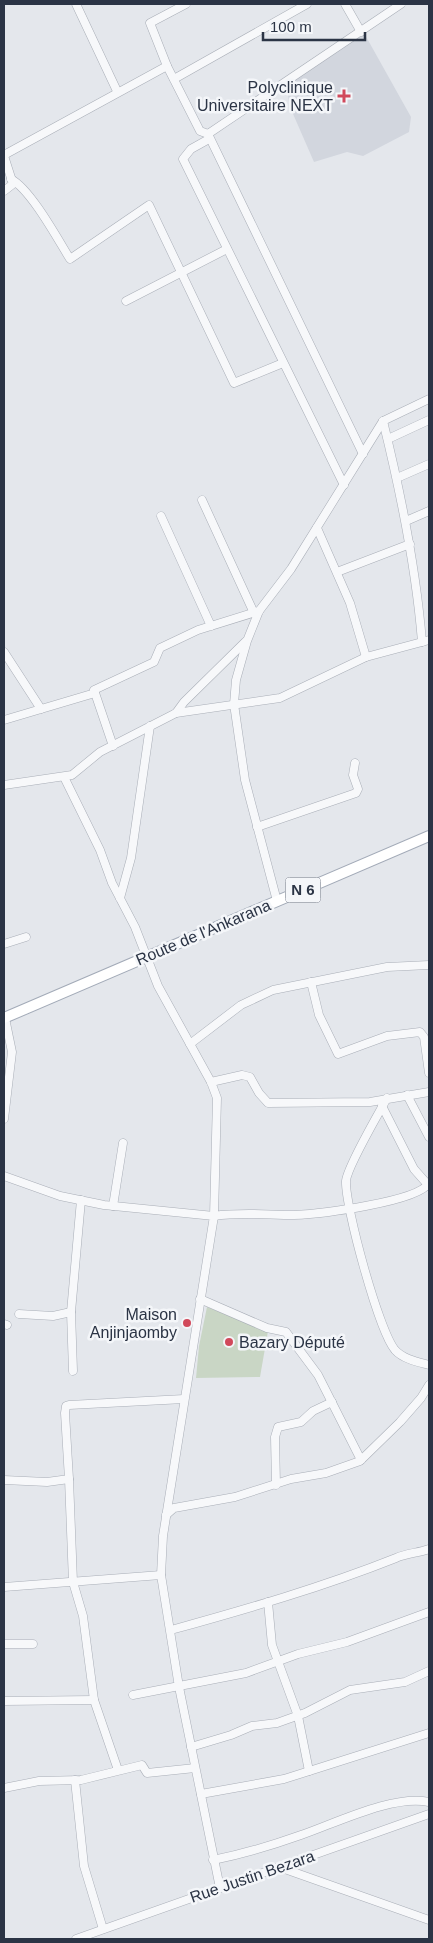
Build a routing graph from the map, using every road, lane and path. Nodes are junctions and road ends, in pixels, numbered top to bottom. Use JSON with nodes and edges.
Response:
{"nodes":[{"id":1,"x":76,"y":4,"type":"edge"},
{"id":2,"x":186,"y":4,"type":"edge"},
{"id":3,"x":307,"y":4,"type":"edge"},
{"id":4,"x":345,"y":4,"type":"edge"},
{"id":5,"x":400,"y":4,"type":"edge"},
{"id":6,"x":361,"y":32,"type":"junction"},
{"id":7,"x":167,"y":66,"type":"junction"},
{"id":8,"x":174,"y":79,"type":"junction"},
{"id":9,"x":117,"y":92,"type":"junction"},
{"id":10,"x":208,"y":137,"type":"junction"},
{"id":11,"x":4,"y":156,"type":"edge"},
{"id":12,"x":11,"y":179,"type":"junction"},
{"id":13,"x":4,"y":190,"type":"edge"},
{"id":14,"x":227,"y":249,"type":"junction"},
{"id":15,"x":182,"y":272,"type":"junction"},
{"id":16,"x":126,"y":301,"type":"dead end"},
{"id":17,"x":282,"y":363,"type":"junction"},
{"id":18,"x":429,"y":399,"type":"edge"},
{"id":19,"x":429,"y":420,"type":"edge"},
{"id":20,"x":383,"y":421,"type":"junction"},
{"id":21,"x":388,"y":439,"type":"junction"},
{"id":22,"x":363,"y":454,"type":"junction"},
{"id":23,"x":429,"y":464,"type":"edge"},
{"id":24,"x":397,"y":478,"type":"junction"},
{"id":25,"x":344,"y":485,"type":"junction"},
{"id":26,"x":202,"y":500,"type":"dead end"},
{"id":27,"x":429,"y":511,"type":"edge"},
{"id":28,"x":161,"y":516,"type":"dead end"},
{"id":29,"x":406,"y":521,"type":"junction"},
{"id":30,"x":317,"y":528,"type":"junction"},
{"id":31,"x":410,"y":544,"type":"junction"},
{"id":32,"x":337,"y":572,"type":"junction"},
{"id":33,"x":257,"y":612,"type":"junction"},
{"id":34,"x":211,"y":626,"type":"junction"},
{"id":35,"x":247,"y":641,"type":"junction"},
{"id":36,"x":426,"y":641,"type":"edge"},
{"id":37,"x":4,"y":652,"type":"edge"},
{"id":38,"x":366,"y":657,"type":"junction"},
{"id":39,"x":95,"y":692,"type":"junction"},
{"id":40,"x":234,"y":704,"type":"junction"},
{"id":41,"x":41,"y":709,"type":"junction"},
{"id":42,"x":176,"y":713,"type":"junction"},
{"id":43,"x":4,"y":720,"type":"edge"},
{"id":44,"x":150,"y":726,"type":"junction"},
{"id":45,"x":113,"y":746,"type":"junction"},
{"id":46,"x":354,"y":763,"type":"dead end"},
{"id":47,"x":64,"y":776,"type":"junction"},
{"id":48,"x":4,"y":785,"type":"edge"},
{"id":49,"x":257,"y":827,"type":"junction"},
{"id":50,"x":429,"y":836,"type":"edge"},
{"id":51,"x":120,"y":898,"type":"junction"},
{"id":52,"x":277,"y":901,"type":"junction"},
{"id":53,"x":26,"y":937,"type":"dead end"},
{"id":54,"x":4,"y":944,"type":"edge"},
{"id":55,"x":146,"y":956,"type":"junction"},
{"id":56,"x":429,"y":965,"type":"edge"},
{"id":57,"x":311,"y":982,"type":"junction"},
{"id":58,"x":4,"y":1018,"type":"edge"},
{"id":59,"x":190,"y":1044,"type":"junction"},
{"id":60,"x":429,"y":1073,"type":"edge"},
{"id":61,"x":211,"y":1082,"type":"junction"},
{"id":62,"x":429,"y":1092,"type":"edge"},
{"id":63,"x":407,"y":1095,"type":"junction"},
{"id":64,"x":387,"y":1098,"type":"junction"},
{"id":65,"x":382,"y":1106,"type":"junction"},
{"id":66,"x":4,"y":1119,"type":"edge"},
{"id":67,"x":429,"y":1137,"type":"edge"},
{"id":68,"x":123,"y":1143,"type":"dead end"},
{"id":69,"x":4,"y":1176,"type":"edge"},
{"id":70,"x":429,"y":1185,"type":"edge"},
{"id":71,"x":81,"y":1200,"type":"junction"},
{"id":72,"x":113,"y":1206,"type":"junction"},
{"id":73,"x":350,"y":1209,"type":"junction"},
{"id":74,"x":214,"y":1216,"type":"junction"},
{"id":75,"x":200,"y":1299,"type":"junction"},
{"id":76,"x":71,"y":1312,"type":"junction"},
{"id":77,"x":19,"y":1314,"type":"dead end"},
{"id":78,"x":429,"y":1365,"type":"edge"},
{"id":79,"x":72,"y":1371,"type":"dead end"},
{"id":80,"x":429,"y":1385,"type":"edge"},
{"id":81,"x":184,"y":1399,"type":"junction"},
{"id":82,"x":332,"y":1402,"type":"junction"},
{"id":83,"x":361,"y":1460,"type":"junction"},
{"id":84,"x":69,"y":1479,"type":"junction"},
{"id":85,"x":4,"y":1480,"type":"edge"},
{"id":86,"x":276,"y":1485,"type":"junction"},
{"id":87,"x":166,"y":1515,"type":"junction"},
{"id":88,"x":429,"y":1549,"type":"edge"},
{"id":89,"x":161,"y":1575,"type":"junction"},
{"id":90,"x":73,"y":1582,"type":"junction"},
{"id":91,"x":4,"y":1587,"type":"edge"},
{"id":92,"x":268,"y":1602,"type":"junction"},
{"id":93,"x":429,"y":1612,"type":"edge"},
{"id":94,"x":171,"y":1630,"type":"junction"},
{"id":95,"x":4,"y":1644,"type":"edge"},
{"id":96,"x":33,"y":1644,"type":"dead end"},
{"id":97,"x":279,"y":1661,"type":"junction"},
{"id":98,"x":429,"y":1671,"type":"edge"},
{"id":99,"x":179,"y":1686,"type":"junction"},
{"id":100,"x":133,"y":1694,"type":"dead end"},
{"id":101,"x":94,"y":1700,"type":"junction"},
{"id":102,"x":4,"y":1701,"type":"edge"},
{"id":103,"x":298,"y":1716,"type":"junction"},
{"id":104,"x":429,"y":1733,"type":"edge"},
{"id":105,"x":192,"y":1747,"type":"junction"},
{"id":106,"x":195,"y":1768,"type":"junction"},
{"id":107,"x":118,"y":1770,"type":"junction"},
{"id":108,"x":309,"y":1771,"type":"junction"},
{"id":109,"x":75,"y":1780,"type":"junction"},
{"id":110,"x":4,"y":1788,"type":"edge"},
{"id":111,"x":200,"y":1794,"type":"junction"},
{"id":112,"x":429,"y":1802,"type":"edge"},
{"id":113,"x":429,"y":1814,"type":"edge"},
{"id":114,"x":213,"y":1860,"type":"junction"},
{"id":115,"x":279,"y":1867,"type":"junction"},
{"id":116,"x":220,"y":1888,"type":"junction"},
{"id":117,"x":429,"y":1920,"type":"edge"},
{"id":118,"x":103,"y":1930,"type":"junction"},
{"id":119,"x":76,"y":1939,"type":"edge"}],
"edges":[{"from":1,"to":9,"type":"street"},
{"from":2,"to":7,"type":"street"},
{"from":3,"to":8,"type":"street"},
{"from":4,"to":6,"type":"street"},
{"from":5,"to":6,"type":"street"},
{"from":6,"to":10,"type":"street"},
{"from":7,"to":8,"type":"street"},
{"from":7,"to":9,"type":"street"},
{"from":8,"to":10,"type":"street"},
{"from":9,"to":11,"type":"street"},
{"from":10,"to":14,"type":"street"},
{"from":10,"to":22,"type":"street"},
{"from":11,"to":12,"type":"street"},
{"from":12,"to":13,"type":"street"},
{"from":12,"to":15,"type":"street"},
{"from":14,"to":15,"type":"street"},
{"from":14,"to":17,"type":"street"},
{"from":15,"to":16,"type":"street"},
{"from":15,"to":17,"type":"street"},
{"from":17,"to":25,"type":"street"},
{"from":18,"to":20,"type":"street"},
{"from":19,"to":21,"type":"street"},
{"from":20,"to":21,"type":"street"},
{"from":20,"to":22,"type":"street"},
{"from":21,"to":24,"type":"street"},
{"from":22,"to":25,"type":"street"},
{"from":23,"to":24,"type":"street"},
{"from":24,"to":29,"type":"street"},
{"from":25,"to":30,"type":"street"},
{"from":26,"to":33,"type":"street"},
{"from":27,"to":29,"type":"street"},
{"from":28,"to":34,"type":"street"},
{"from":29,"to":31,"type":"street"},
{"from":30,"to":32,"type":"street"},
{"from":30,"to":33,"type":"street"},
{"from":31,"to":32,"type":"street"},
{"from":31,"to":36,"type":"street"},
{"from":32,"to":38,"type":"street"},
{"from":33,"to":34,"type":"street"},
{"from":33,"to":35,"type":"street"},
{"from":34,"to":39,"type":"street"},
{"from":35,"to":40,"type":"street"},
{"from":35,"to":42,"type":"street"},
{"from":36,"to":38,"type":"street"},
{"from":37,"to":41,"type":"street"},
{"from":38,"to":40,"type":"street"},
{"from":39,"to":41,"type":"street"},
{"from":39,"to":45,"type":"street"},
{"from":40,"to":42,"type":"street"},
{"from":40,"to":49,"type":"street"},
{"from":41,"to":43,"type":"street"},
{"from":42,"to":44,"type":"street"},
{"from":44,"to":45,"type":"street"},
{"from":44,"to":51,"type":"street"},
{"from":45,"to":47,"type":"street"},
{"from":46,"to":49,"type":"street"},
{"from":47,"to":48,"type":"street"},
{"from":47,"to":51,"type":"street"},
{"from":49,"to":52,"type":"street"},
{"from":50,"to":52,"type":"main road","name":"Route de l'Ankarana","number":"N 6"},
{"from":51,"to":55,"type":"street"},
{"from":52,"to":55,"type":"main road","name":"Route de l'Ankarana","number":"N 6"},
{"from":53,"to":54,"type":"street"},
{"from":55,"to":58,"type":"main road","name":"Route de l'Ankarana","number":"N 6"},
{"from":55,"to":59,"type":"street"},
{"from":56,"to":57,"type":"street"},
{"from":57,"to":59,"type":"street"},
{"from":57,"to":60,"type":"street"},
{"from":58,"to":66,"type":"street"},
{"from":59,"to":61,"type":"street"},
{"from":61,"to":64,"type":"street"},
{"from":61,"to":74,"type":"street"},
{"from":62,"to":63,"type":"street"},
{"from":63,"to":64,"type":"street"},
{"from":63,"to":67,"type":"street"},
{"from":64,"to":65,"type":"street"},
{"from":65,"to":70,"type":"street"},
{"from":65,"to":73,"type":"street"},
{"from":68,"to":72,"type":"street"},
{"from":69,"to":71,"type":"street"},
{"from":70,"to":73,"type":"street"},
{"from":71,"to":72,"type":"street"},
{"from":71,"to":76,"type":"street"},
{"from":72,"to":74,"type":"street"},
{"from":73,"to":74,"type":"street"},
{"from":73,"to":78,"type":"street"},
{"from":74,"to":75,"type":"street"},
{"from":75,"to":81,"type":"street"},
{"from":75,"to":82,"type":"street"},
{"from":76,"to":77,"type":"street"},
{"from":76,"to":79,"type":"street"},
{"from":80,"to":83,"type":"street"},
{"from":81,"to":84,"type":"street"},
{"from":81,"to":87,"type":"street"},
{"from":82,"to":83,"type":"street"},
{"from":82,"to":86,"type":"street"},
{"from":83,"to":86,"type":"street"},
{"from":84,"to":85,"type":"street"},
{"from":84,"to":90,"type":"street"},
{"from":86,"to":87,"type":"street"},
{"from":87,"to":89,"type":"street"},
{"from":88,"to":92,"type":"street"},
{"from":89,"to":90,"type":"street"},
{"from":89,"to":94,"type":"street"},
{"from":90,"to":91,"type":"street"},
{"from":90,"to":101,"type":"street"},
{"from":92,"to":94,"type":"street"},
{"from":92,"to":97,"type":"street"},
{"from":93,"to":97,"type":"street"},
{"from":94,"to":99,"type":"street"},
{"from":95,"to":96,"type":"street"},
{"from":97,"to":99,"type":"street"},
{"from":97,"to":103,"type":"street"},
{"from":98,"to":103,"type":"street"},
{"from":99,"to":100,"type":"street"},
{"from":99,"to":105,"type":"street"},
{"from":101,"to":102,"type":"street"},
{"from":101,"to":107,"type":"street"},
{"from":103,"to":105,"type":"street"},
{"from":103,"to":108,"type":"street"},
{"from":104,"to":108,"type":"street"},
{"from":105,"to":106,"type":"street"},
{"from":106,"to":107,"type":"street"},
{"from":106,"to":111,"type":"street"},
{"from":107,"to":109,"type":"street"},
{"from":108,"to":111,"type":"street"},
{"from":109,"to":110,"type":"street"},
{"from":109,"to":118,"type":"street"},
{"from":111,"to":114,"type":"street"},
{"from":112,"to":114,"type":"street"},
{"from":113,"to":115,"type":"street","name":"Rue Justin Bezara"},
{"from":114,"to":116,"type":"street"},
{"from":115,"to":116,"type":"street","name":"Rue Justin Bezara"},
{"from":115,"to":117,"type":"street"},
{"from":116,"to":118,"type":"street","name":"Rue Justin Bezara"},
{"from":118,"to":119,"type":"street","name":"Rue Justin Bezara"}]}
